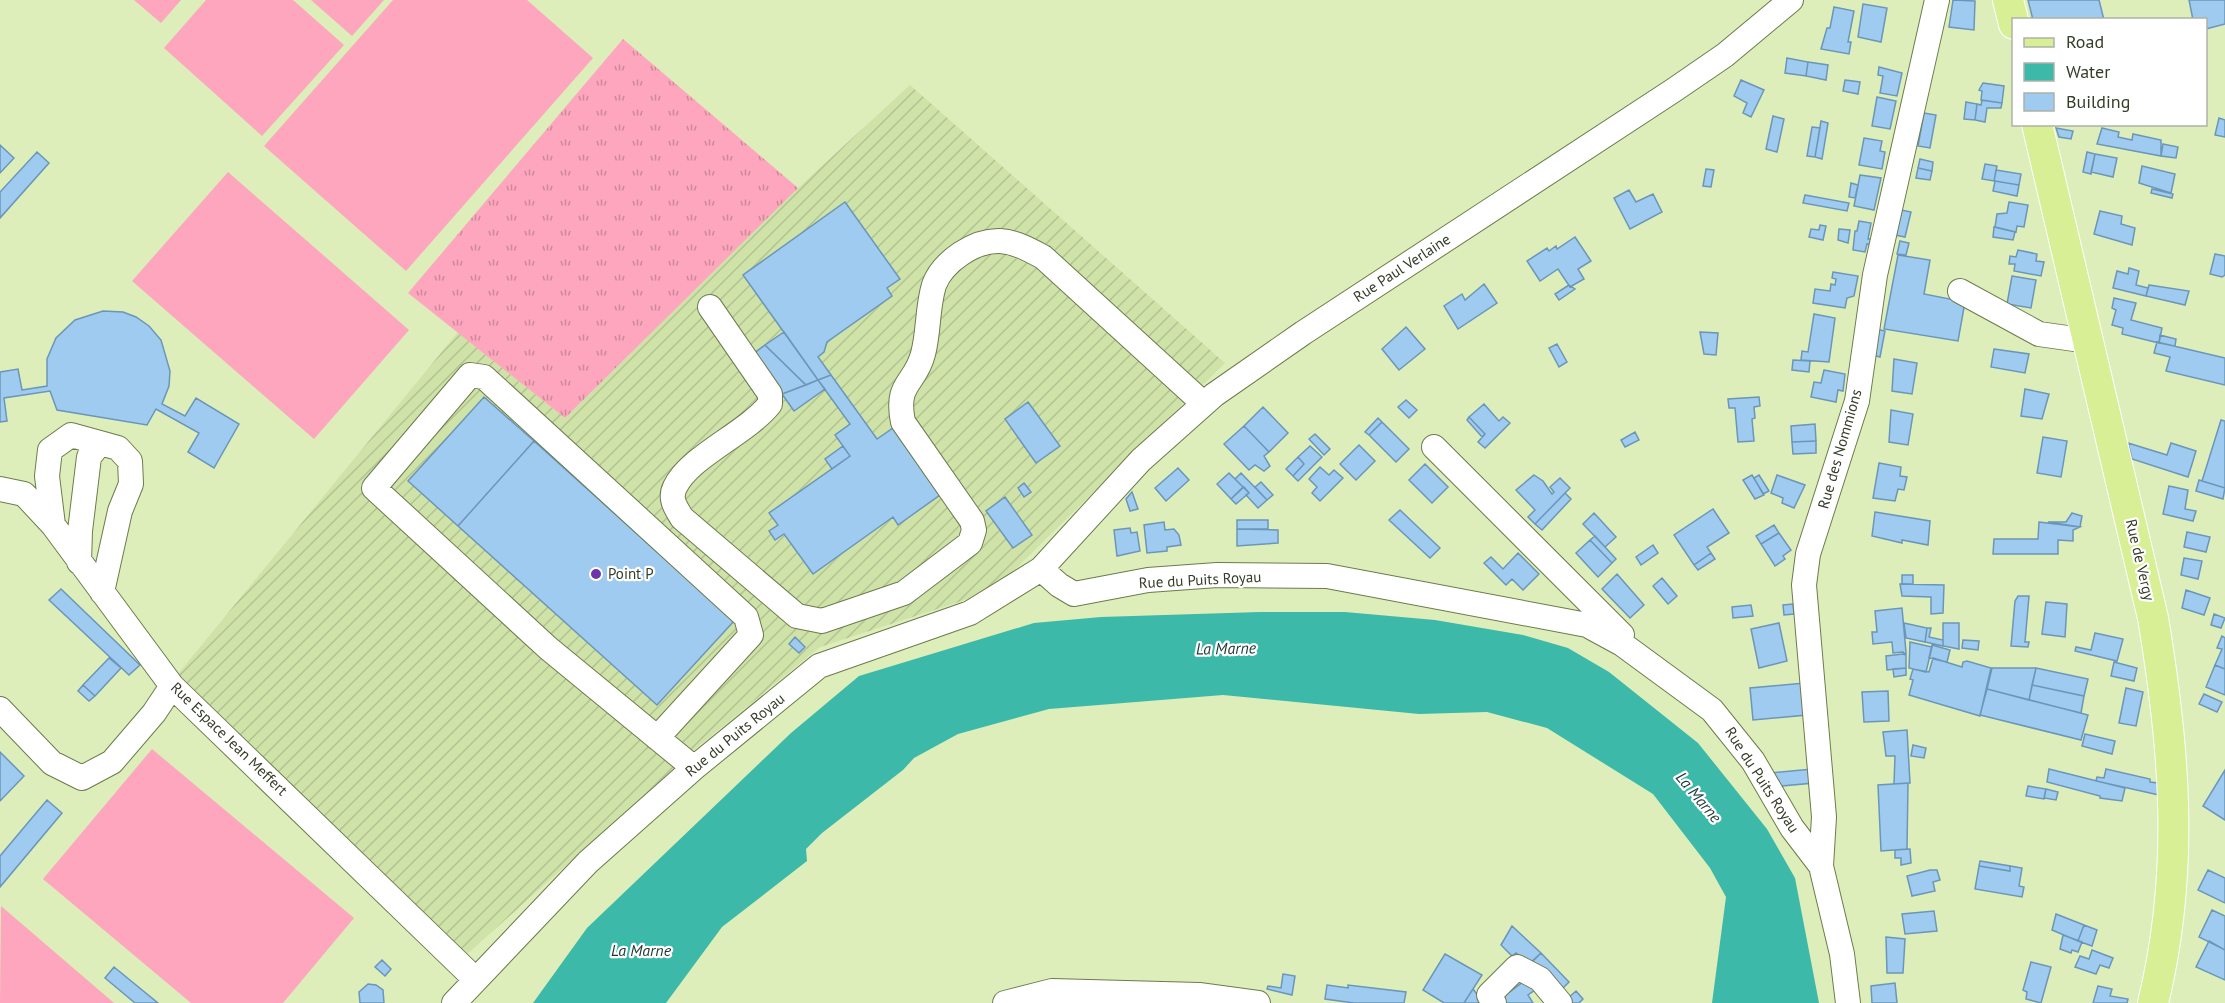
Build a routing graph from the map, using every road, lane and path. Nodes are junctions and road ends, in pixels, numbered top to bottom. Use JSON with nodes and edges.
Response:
{"nodes":[{"id":1,"x":1791,"y":0,"type":"edge"},
{"id":2,"x":1937,"y":0,"type":"edge"},
{"id":3,"x":2008,"y":0,"type":"edge"},
{"id":4,"x":2012,"y":19,"type":"edge"},
{"id":5,"x":2037,"y":126,"type":"edge"},
{"id":6,"x":1960,"y":291,"type":"dead end"},
{"id":7,"x":710,"y":307,"type":"dead end"},
{"id":8,"x":2088,"y":340,"type":"junction"},
{"id":9,"x":1204,"y":404,"type":"junction"},
{"id":10,"x":100,"y":443,"type":"junction"},
{"id":11,"x":1434,"y":447,"type":"dead end"},
{"id":12,"x":0,"y":489,"type":"edge"},
{"id":13,"x":53,"y":525,"type":"junction"},
{"id":14,"x":79,"y":562,"type":"junction"},
{"id":15,"x":1041,"y":569,"type":"junction"},
{"id":16,"x":102,"y":591,"type":"junction"},
{"id":17,"x":1651,"y":664,"type":"junction"},
{"id":18,"x":172,"y":686,"type":"junction"},
{"id":19,"x":0,"y":709,"type":"edge"},
{"id":20,"x":657,"y":738,"type":"junction"},
{"id":21,"x":694,"y":768,"type":"junction"},
{"id":22,"x":1821,"y":866,"type":"junction"},
{"id":23,"x":476,"y":980,"type":"junction"},
{"id":24,"x":454,"y":1003,"type":"edge"},
{"id":25,"x":1005,"y":1003,"type":"edge"},
{"id":26,"x":1258,"y":1003,"type":"edge"},
{"id":27,"x":1494,"y":1003,"type":"edge"},
{"id":28,"x":1560,"y":1003,"type":"edge"},
{"id":29,"x":1848,"y":1003,"type":"edge"},
{"id":30,"x":2153,"y":1003,"type":"edge"}],
"edges":[{"from":1,"to":9,"type":"street","name":"Rue Paul Verlaine"},
{"from":2,"to":22,"type":"street","name":"Rue des Nommions"},
{"from":3,"to":4,"type":"main road"},
{"from":5,"to":8,"type":"main road","name":"Rue de Vergy"},
{"from":6,"to":8,"type":"street"},
{"from":7,"to":9,"type":"street"},
{"from":8,"to":30,"type":"main road","name":"Rue de Vergy"},
{"from":9,"to":15,"type":"street","name":"Rue Paul Verlaine"},
{"from":10,"to":13,"type":"street"},
{"from":10,"to":14,"type":"street"},
{"from":10,"to":16,"type":"street"},
{"from":11,"to":17,"type":"street"},
{"from":12,"to":13,"type":"street","name":"Rue Espace Jean Meffert"},
{"from":13,"to":14,"type":"street","name":"Rue Espace Jean Meffert"},
{"from":14,"to":16,"type":"street","name":"Rue Espace Jean Meffert"},
{"from":15,"to":17,"type":"street","name":"Rue du Puits Royau"},
{"from":15,"to":21,"type":"street","name":"Rue du Puits Royau"},
{"from":16,"to":18,"type":"street","name":"Rue Espace Jean Meffert"},
{"from":17,"to":22,"type":"street","name":"Rue du Puits Royau"},
{"from":18,"to":19,"type":"street"},
{"from":18,"to":23,"type":"street","name":"Rue Espace Jean Meffert"},
{"from":20,"to":20,"type":"street"},
{"from":20,"to":21,"type":"street"},
{"from":21,"to":23,"type":"street","name":"Rue du Puits Royau"},
{"from":22,"to":29,"type":"street","name":"Rue du Puits Royau"},
{"from":23,"to":24,"type":"street","name":"Rue du Puits Royau"},
{"from":25,"to":26,"type":"street"},
{"from":27,"to":28,"type":"street"}]}
